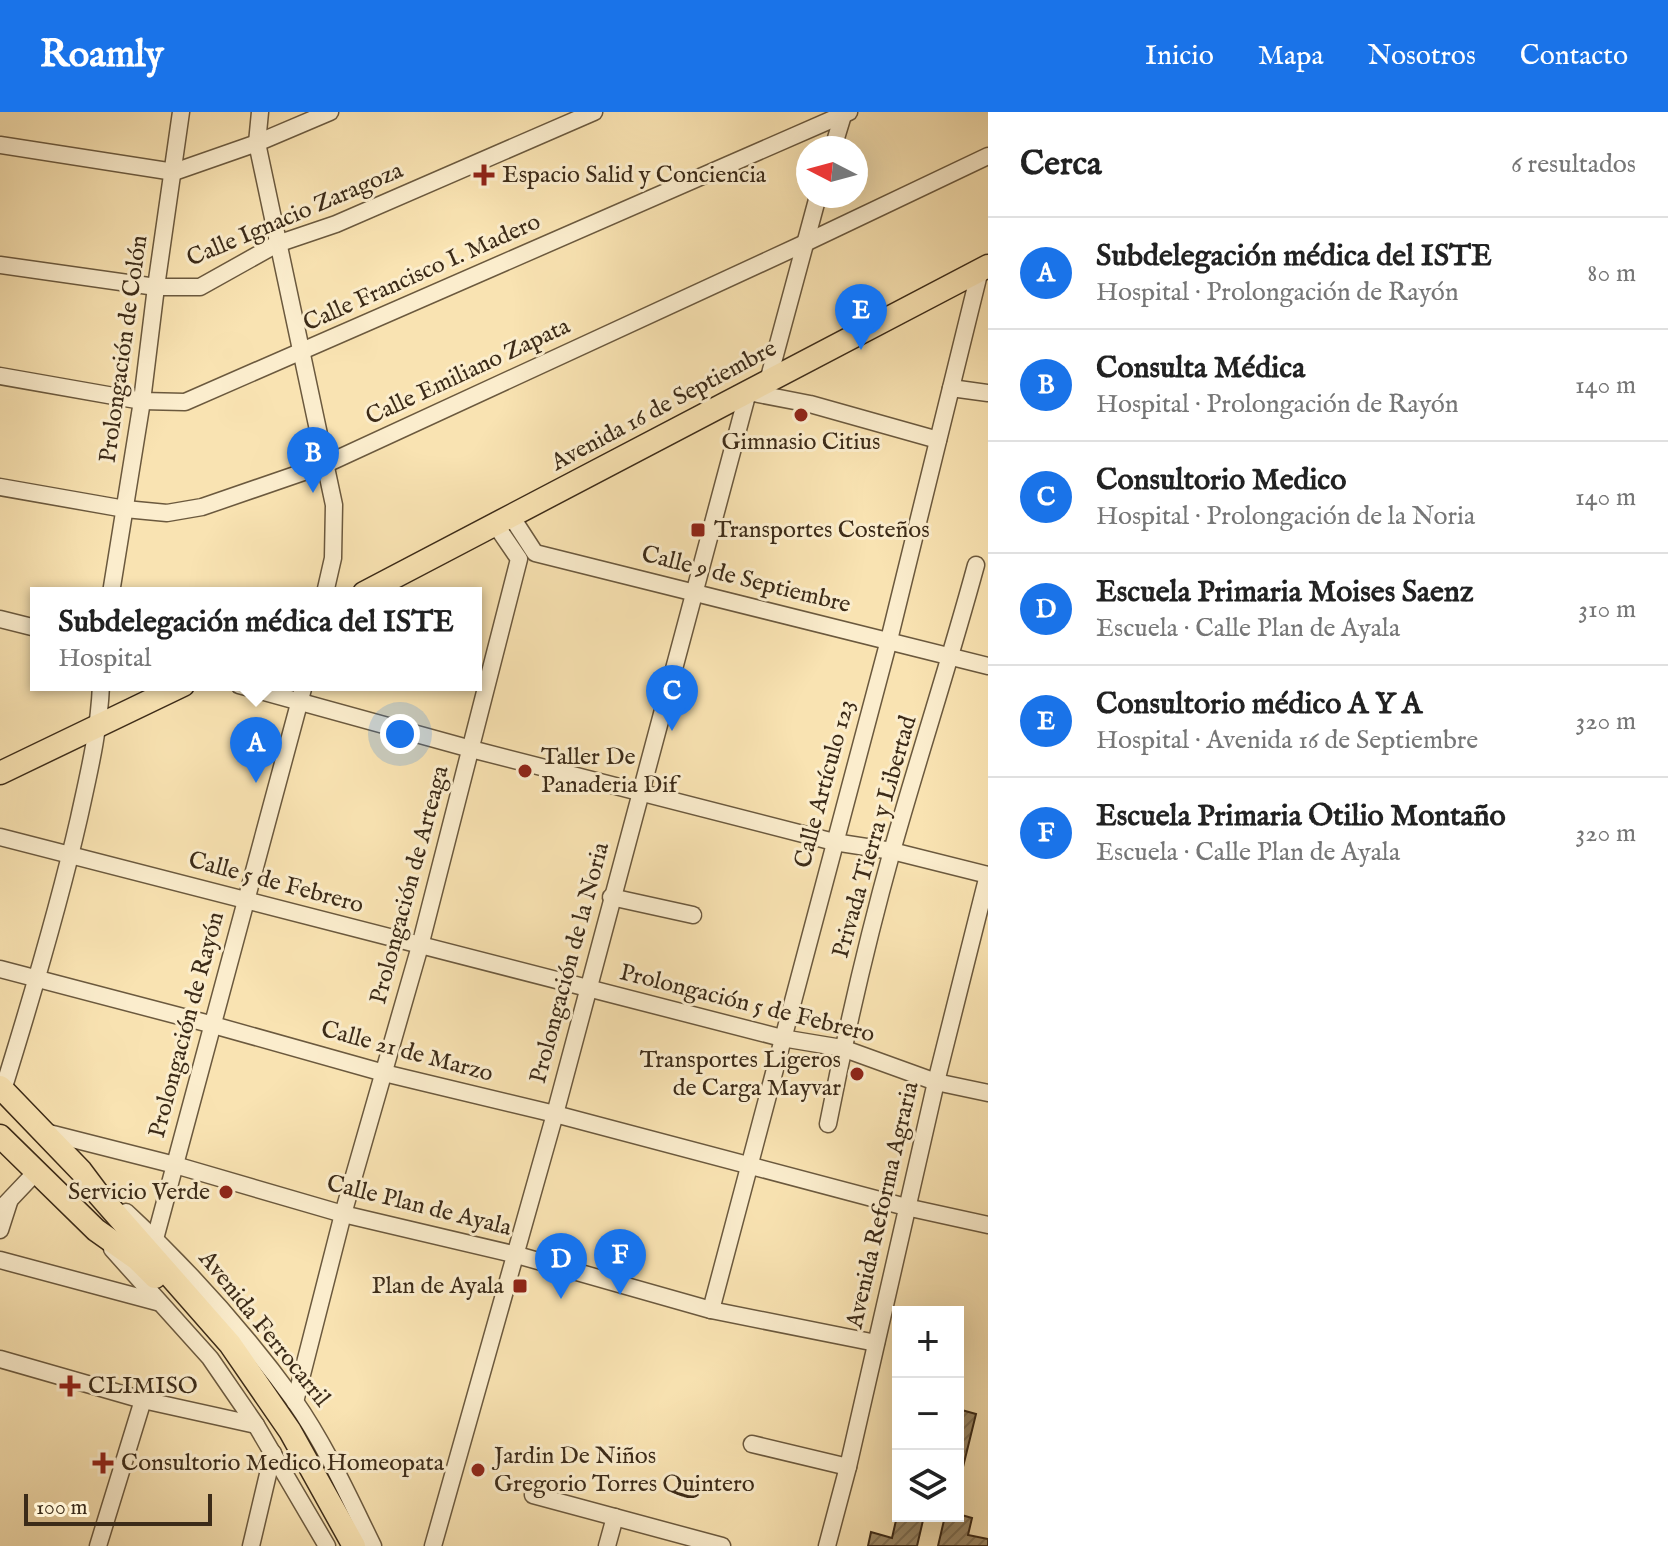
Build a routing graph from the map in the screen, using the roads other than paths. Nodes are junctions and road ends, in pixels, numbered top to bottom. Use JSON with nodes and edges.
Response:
{"nodes":[{"id":1,"x":181,"y":112,"type":"edge"},
{"id":2,"x":260,"y":112,"type":"edge"},
{"id":3,"x":330,"y":112,"type":"edge"},
{"id":4,"x":594,"y":112,"type":"edge"},
{"id":5,"x":846,"y":113,"type":"edge"},
{"id":6,"x":837,"y":136,"type":"edge"},
{"id":7,"x":257,"y":143,"type":"junction"},
{"id":8,"x":0,"y":145,"type":"edge"},
{"id":9,"x":988,"y":156,"type":"edge"},
{"id":10,"x":174,"y":172,"type":"junction"},
{"id":11,"x":814,"y":208,"type":"edge"},
{"id":12,"x":277,"y":244,"type":"junction"},
{"id":13,"x":803,"y":244,"type":"junction"},
{"id":14,"x":0,"y":265,"type":"edge"},
{"id":15,"x":984,"y":268,"type":"edge"},
{"id":16,"x":156,"y":287,"type":"junction"},
{"id":17,"x":981,"y":294,"type":"edge"},
{"id":18,"x":300,"y":352,"type":"junction"},
{"id":19,"x":0,"y":376,"type":"edge"},
{"id":20,"x":758,"y":386,"type":"junction"},
{"id":21,"x":951,"y":388,"type":"junction"},
{"id":22,"x":988,"y":393,"type":"edge"},
{"id":23,"x":142,"y":401,"type":"junction"},
{"id":24,"x":938,"y":440,"type":"junction"},
{"id":25,"x":324,"y":465,"type":"junction"},
{"id":26,"x":0,"y":487,"type":"edge"},
{"id":27,"x":125,"y":509,"type":"junction"},
{"id":28,"x":503,"y":520,"type":"junction"},
{"id":29,"x":976,"y":565,"type":"dead end"},
{"id":30,"x":112,"y":587,"type":"edge"},
{"id":31,"x":326,"y":587,"type":"edge"},
{"id":32,"x":375,"y":587,"type":"edge"},
{"id":33,"x":693,"y":591,"type":"junction"},
{"id":34,"x":0,"y":619,"type":"edge"},
{"id":35,"x":30,"y":626,"type":"edge"},
{"id":36,"x":889,"y":640,"type":"junction"},
{"id":37,"x":952,"y":656,"type":"junction"},
{"id":38,"x":988,"y":666,"type":"edge"},
{"id":39,"x":101,"y":691,"type":"edge"},
{"id":40,"x":171,"y":691,"type":"edge"},
{"id":41,"x":302,"y":693,"type":"edge"},
{"id":42,"x":100,"y":726,"type":"junction"},
{"id":43,"x":471,"y":749,"type":"junction"},
{"id":44,"x":0,"y":773,"type":"edge"},
{"id":45,"x":641,"y":791,"type":"junction"},
{"id":46,"x":0,"y":837,"type":"edge"},
{"id":47,"x":834,"y":842,"type":"junction"},
{"id":48,"x":892,"y":851,"type":"junction"},
{"id":49,"x":71,"y":854,"type":"junction"},
{"id":50,"x":988,"y":875,"type":"edge"},
{"id":51,"x":611,"y":897,"type":"junction"},
{"id":52,"x":245,"y":900,"type":"junction"},
{"id":53,"x":693,"y":915,"type":"dead end"},
{"id":54,"x":420,"y":946,"type":"junction"},
{"id":55,"x":0,"y":969,"type":"edge"},
{"id":56,"x":37,"y":980,"type":"junction"},
{"id":57,"x":587,"y":988,"type":"junction"},
{"id":58,"x":211,"y":1024,"type":"junction"},
{"id":59,"x":782,"y":1038,"type":"junction"},
{"id":60,"x":842,"y":1048,"type":"junction"},
{"id":61,"x":384,"y":1073,"type":"junction"},
{"id":62,"x":936,"y":1082,"type":"junction"},
{"id":63,"x":2,"y":1088,"type":"edge"},
{"id":64,"x":988,"y":1093,"type":"edge"},
{"id":65,"x":555,"y":1114,"type":"junction"},
{"id":66,"x":828,"y":1124,"type":"dead end"},
{"id":67,"x":45,"y":1132,"type":"junction"},
{"id":68,"x":0,"y":1136,"type":"edge"},
{"id":69,"x":175,"y":1165,"type":"junction"},
{"id":70,"x":748,"y":1166,"type":"junction"},
{"id":71,"x":81,"y":1171,"type":"junction"},
{"id":72,"x":36,"y":1172,"type":"junction"},
{"id":73,"x":5,"y":1206,"type":"edge"},
{"id":74,"x":906,"y":1207,"type":"junction"},
{"id":75,"x":343,"y":1214,"type":"junction"},
{"id":76,"x":988,"y":1225,"type":"edge"},
{"id":77,"x":0,"y":1230,"type":"edge"},
{"id":78,"x":96,"y":1230,"type":"junction"},
{"id":79,"x":155,"y":1239,"type":"junction"},
{"id":80,"x":517,"y":1255,"type":"junction"},
{"id":81,"x":0,"y":1260,"type":"edge"},
{"id":82,"x":158,"y":1302,"type":"junction"},
{"id":83,"x":711,"y":1310,"type":"junction"},
{"id":84,"x":876,"y":1343,"type":"junction"},
{"id":85,"x":224,"y":1347,"type":"junction"},
{"id":86,"x":0,"y":1359,"type":"edge"},
{"id":87,"x":143,"y":1400,"type":"junction"},
{"id":88,"x":295,"y":1402,"type":"junction"},
{"id":89,"x":256,"y":1425,"type":"junction"},
{"id":90,"x":752,"y":1444,"type":"dead end"},
{"id":91,"x":273,"y":1453,"type":"junction"},
{"id":92,"x":848,"y":1467,"type":"junction"},
{"id":93,"x":533,"y":1495,"type":"dead end"},
{"id":94,"x":615,"y":1517,"type":"junction"},
{"id":95,"x":98,"y":1546,"type":"edge"},
{"id":96,"x":251,"y":1546,"type":"edge"},
{"id":97,"x":327,"y":1546,"type":"edge"},
{"id":98,"x":337,"y":1546,"type":"edge"},
{"id":99,"x":354,"y":1546,"type":"edge"},
{"id":100,"x":373,"y":1546,"type":"edge"},
{"id":101,"x":433,"y":1546,"type":"edge"},
{"id":102,"x":607,"y":1546,"type":"edge"},
{"id":103,"x":722,"y":1546,"type":"edge"},
{"id":104,"x":827,"y":1546,"type":"edge"}],
"edges":[{"from":1,"to":10,"type":"street","name":"Prolongación de Colón"},
{"from":2,"to":7,"type":"street"},
{"from":3,"to":7,"type":"street"},
{"from":4,"to":12,"type":"street","name":"Calle Ignacio Zaragoza"},
{"from":5,"to":6,"type":"street"},
{"from":5,"to":18,"type":"street","name":"Calle Francisco I. Madero"},
{"from":7,"to":10,"type":"street"},
{"from":7,"to":12,"type":"street"},
{"from":8,"to":10,"type":"street"},
{"from":9,"to":13,"type":"street","name":"Calle Emiliano Zapata"},
{"from":10,"to":16,"type":"street","name":"Prolongación de Colón"},
{"from":11,"to":13,"type":"street","name":"Prolongación de la Noria"},
{"from":12,"to":16,"type":"street","name":"Calle Ignacio Zaragoza"},
{"from":12,"to":18,"type":"street"},
{"from":13,"to":20,"type":"street","name":"Prolongación de la Noria"},
{"from":13,"to":25,"type":"street","name":"Calle Emiliano Zapata"},
{"from":14,"to":16,"type":"street","name":"Calle Ignacio Zaragoza"},
{"from":15,"to":17,"type":"street","name":"Calle Artículo 123"},
{"from":15,"to":20,"type":"main road","name":"Avenida 16 de Septiembre"},
{"from":16,"to":23,"type":"street","name":"Prolongación de Colón"},
{"from":17,"to":21,"type":"street","name":"Calle Artículo 123"},
{"from":18,"to":23,"type":"street","name":"Calle Francisco I. Madero"},
{"from":18,"to":25,"type":"street"},
{"from":19,"to":23,"type":"street","name":"Calle Francisco I. Madero"},
{"from":20,"to":24,"type":"street"},
{"from":20,"to":28,"type":"main road","name":"Avenida 16 de Septiembre"},
{"from":20,"to":33,"type":"street","name":"Prolongación de la Noria"},
{"from":21,"to":22,"type":"street"},
{"from":21,"to":24,"type":"street","name":"Calle Artículo 123"},
{"from":23,"to":27,"type":"street","name":"Prolongación de Colón"},
{"from":24,"to":36,"type":"street","name":"Calle Artículo 123"},
{"from":25,"to":27,"type":"street","name":"Calle Emiliano Zapata"},
{"from":25,"to":31,"type":"street"},
{"from":26,"to":27,"type":"street","name":"Calle Emiliano Zapata"},
{"from":27,"to":30,"type":"street","name":"Prolongación de Colón"},
{"from":28,"to":32,"type":"main road","name":"Avenida 16 de Septiembre"},
{"from":28,"to":33,"type":"street","name":"Calle 9 de Septiembre"},
{"from":28,"to":43,"type":"street","name":"Prolongación de Arteaga"},
{"from":29,"to":37,"type":"street","name":"Privada Tierra y Libertad"},
{"from":33,"to":36,"type":"street","name":"Calle 9 de Septiembre"},
{"from":33,"to":45,"type":"street","name":"Prolongación de la Noria"},
{"from":34,"to":35,"type":"street"},
{"from":36,"to":37,"type":"street","name":"Calle 9 de Septiembre"},
{"from":36,"to":47,"type":"street","name":"Calle Artículo 123"},
{"from":37,"to":38,"type":"street","name":"Calle 9 de Septiembre"},
{"from":37,"to":48,"type":"street","name":"Privada Tierra y Libertad"},
{"from":39,"to":42,"type":"street"},
{"from":40,"to":42,"type":"main road"},
{"from":41,"to":43,"type":"street"},
{"from":41,"to":52,"type":"street","name":"Prolongación de Rayón"},
{"from":42,"to":44,"type":"main road"},
{"from":42,"to":49,"type":"street"},
{"from":43,"to":45,"type":"street"},
{"from":43,"to":54,"type":"street","name":"Prolongación de Arteaga"},
{"from":45,"to":47,"type":"street"},
{"from":45,"to":51,"type":"street","name":"Prolongación de la Noria"},
{"from":46,"to":49,"type":"street","name":"Calle 5 de Febrero"},
{"from":47,"to":48,"type":"street"},
{"from":47,"to":59,"type":"street","name":"Calle Artículo 123"},
{"from":48,"to":50,"type":"street"},
{"from":48,"to":60,"type":"street","name":"Privada Tierra y Libertad"},
{"from":49,"to":52,"type":"street","name":"Calle 5 de Febrero"},
{"from":49,"to":56,"type":"street"},
{"from":50,"to":62,"type":"street","name":"Avenida Reforma Agraria"},
{"from":51,"to":53,"type":"street"},
{"from":51,"to":57,"type":"street","name":"Prolongación de la Noria"},
{"from":52,"to":54,"type":"street","name":"Calle 5 de Febrero"},
{"from":52,"to":58,"type":"street","name":"Prolongación de Rayón"},
{"from":54,"to":57,"type":"street","name":"Calle 5 de Febrero"},
{"from":54,"to":61,"type":"street","name":"Prolongación de Arteaga"},
{"from":55,"to":56,"type":"street","name":"Calle 21 de Marzo"},
{"from":56,"to":58,"type":"street","name":"Calle 21 de Marzo"},
{"from":56,"to":63,"type":"street"},
{"from":57,"to":59,"type":"street","name":"Prolongación 5 de Febrero"},
{"from":57,"to":65,"type":"street","name":"Prolongación de la Noria"},
{"from":58,"to":61,"type":"street","name":"Calle 21 de Marzo"},
{"from":58,"to":69,"type":"street","name":"Prolongación de Rayón"},
{"from":59,"to":60,"type":"street","name":"Prolongación 5 de Febrero"},
{"from":59,"to":70,"type":"street","name":"Calle Artículo 123"},
{"from":60,"to":62,"type":"street","name":"Prolongación 5 de Febrero"},
{"from":60,"to":66,"type":"street","name":"Privada Tierra y Libertad"},
{"from":61,"to":65,"type":"street","name":"Calle 21 de Marzo"},
{"from":61,"to":75,"type":"street","name":"Prolongación de Arteaga"},
{"from":62,"to":64,"type":"street","name":"Prolongación 5 de Febrero"},
{"from":62,"to":74,"type":"street","name":"Avenida Reforma Agraria"},
{"from":63,"to":67,"type":"main road","name":"Avenida Ferrocarril"},
{"from":65,"to":70,"type":"street","name":"Calle 21 de Marzo"},
{"from":65,"to":80,"type":"street","name":"Prolongación de la Noria"},
{"from":67,"to":69,"type":"street","name":"Calle Plan de Ayala"},
{"from":67,"to":71,"type":"main road","name":"Avenida Ferrocarril"},
{"from":68,"to":72,"type":"main road","name":"Avenida Ferrocarril"},
{"from":69,"to":75,"type":"street","name":"Calle Plan de Ayala"},
{"from":69,"to":79,"type":"street","name":"Prolongación de Rayón"},
{"from":70,"to":74,"type":"street","name":"Calle 21 de Marzo"},
{"from":70,"to":83,"type":"street","name":"Calle Artículo 123"},
{"from":71,"to":79,"type":"street","name":"Avenida Ferrocarril"},
{"from":71,"to":85,"type":"main road","name":"Avenida Ferrocarril"},
{"from":72,"to":73,"type":"street"},
{"from":72,"to":78,"type":"main road","name":"Avenida Ferrocarril"},
{"from":73,"to":77,"type":"street"},
{"from":74,"to":76,"type":"street","name":"Calle 21 de Marzo"},
{"from":74,"to":84,"type":"street","name":"Avenida Reforma Agraria"},
{"from":75,"to":80,"type":"street","name":"Calle Plan de Ayala"},
{"from":75,"to":88,"type":"street","name":"Prolongación de Arteaga"},
{"from":78,"to":82,"type":"street","name":"Avenida Ferrocarril"},
{"from":78,"to":85,"type":"main road","name":"Avenida Ferrocarril"},
{"from":79,"to":88,"type":"street","name":"Avenida Ferrocarril"},
{"from":80,"to":83,"type":"street","name":"Calle Plan de Ayala"},
{"from":80,"to":101,"type":"street","name":"Prolongación de la Noria"},
{"from":81,"to":82,"type":"street"},
{"from":82,"to":89,"type":"street","name":"Avenida Ferrocarril"},
{"from":83,"to":84,"type":"street","name":"Calle Plan de Ayala"},
{"from":84,"to":92,"type":"street","name":"Avenida Reforma Agraria"},
{"from":85,"to":98,"type":"main road"},
{"from":85,"to":99,"type":"main road"},
{"from":86,"to":87,"type":"street"},
{"from":87,"to":89,"type":"street"},
{"from":87,"to":95,"type":"street"},
{"from":88,"to":100,"type":"street","name":"Avenida Ferrocarril"},
{"from":89,"to":91,"type":"street","name":"Avenida Ferrocarril"},
{"from":90,"to":92,"type":"street"},
{"from":91,"to":96,"type":"street"},
{"from":91,"to":97,"type":"street","name":"Avenida Ferrocarril"},
{"from":92,"to":104,"type":"street","name":"Avenida Reforma Agraria"},
{"from":93,"to":94,"type":"street"},
{"from":94,"to":102,"type":"street"},
{"from":94,"to":103,"type":"street"}]}
